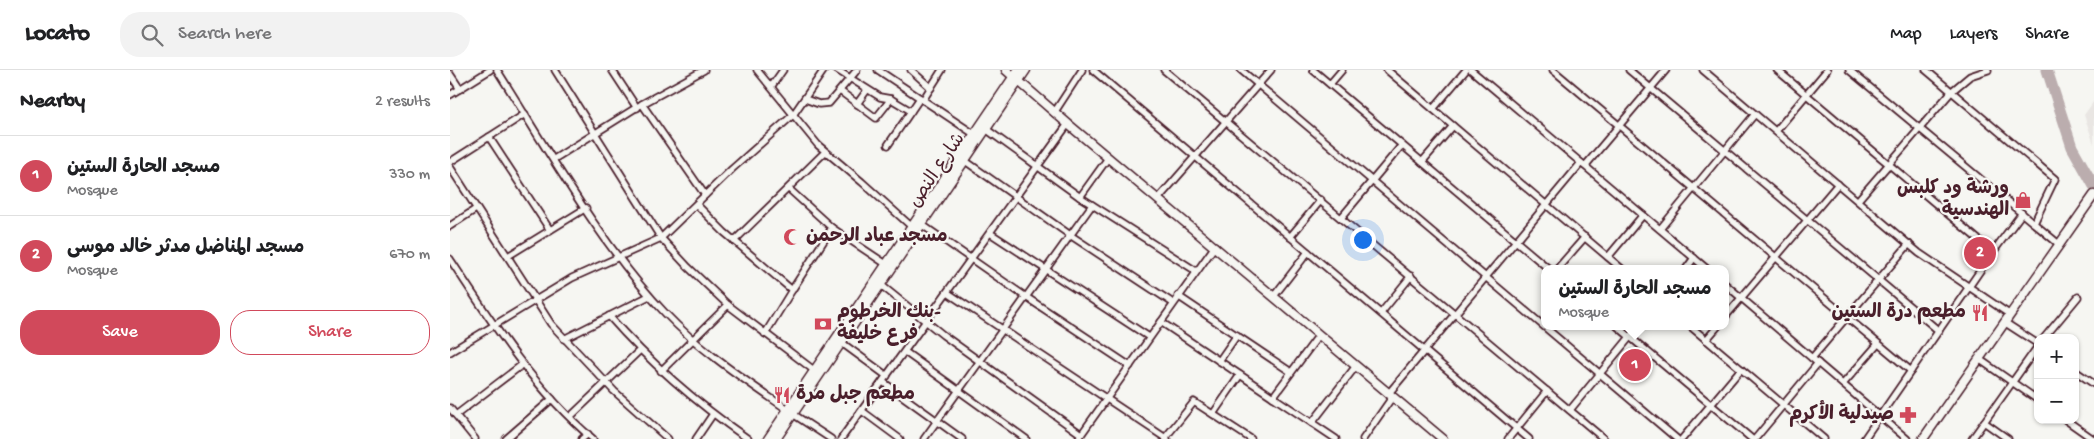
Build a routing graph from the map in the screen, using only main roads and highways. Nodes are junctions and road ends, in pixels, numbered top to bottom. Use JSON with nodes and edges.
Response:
{"nodes":[{"id":1,"x":1006,"y":70,"type":"edge"},
{"id":2,"x":1026,"y":70,"type":"edge"},
{"id":3,"x":1017,"y":75,"type":"edge"},
{"id":4,"x":2094,"y":195,"type":"edge"},
{"id":5,"x":916,"y":224,"type":"junction"},
{"id":6,"x":869,"y":296,"type":"junction"},
{"id":7,"x":791,"y":412,"type":"junction"},
{"id":8,"x":768,"y":439,"type":"edge"},
{"id":9,"x":776,"y":439,"type":"edge"},
{"id":10,"x":1443,"y":439,"type":"edge"},
{"id":11,"x":1923,"y":439,"type":"edge"}],
"edges":[{"from":1,"to":3,"type":"main road"},
{"from":2,"to":3,"type":"main road","name":"شارع النص"},
{"from":3,"to":5,"type":"main road","name":"شارع النص"},
{"from":3,"to":5,"type":"main road","name":"شارع النص"},
{"from":3,"to":10,"type":"main road"},
{"from":4,"to":11,"type":"main road"},
{"from":5,"to":6,"type":"main road","name":"شارع النص"},
{"from":5,"to":6,"type":"main road","name":"شارع النص"},
{"from":6,"to":7,"type":"main road","name":"شارع النص"},
{"from":6,"to":7,"type":"main road","name":"شارع النص"},
{"from":7,"to":8,"type":"main road","name":"شارع النص"},
{"from":7,"to":9,"type":"main road","name":"شارع النص"}]}
